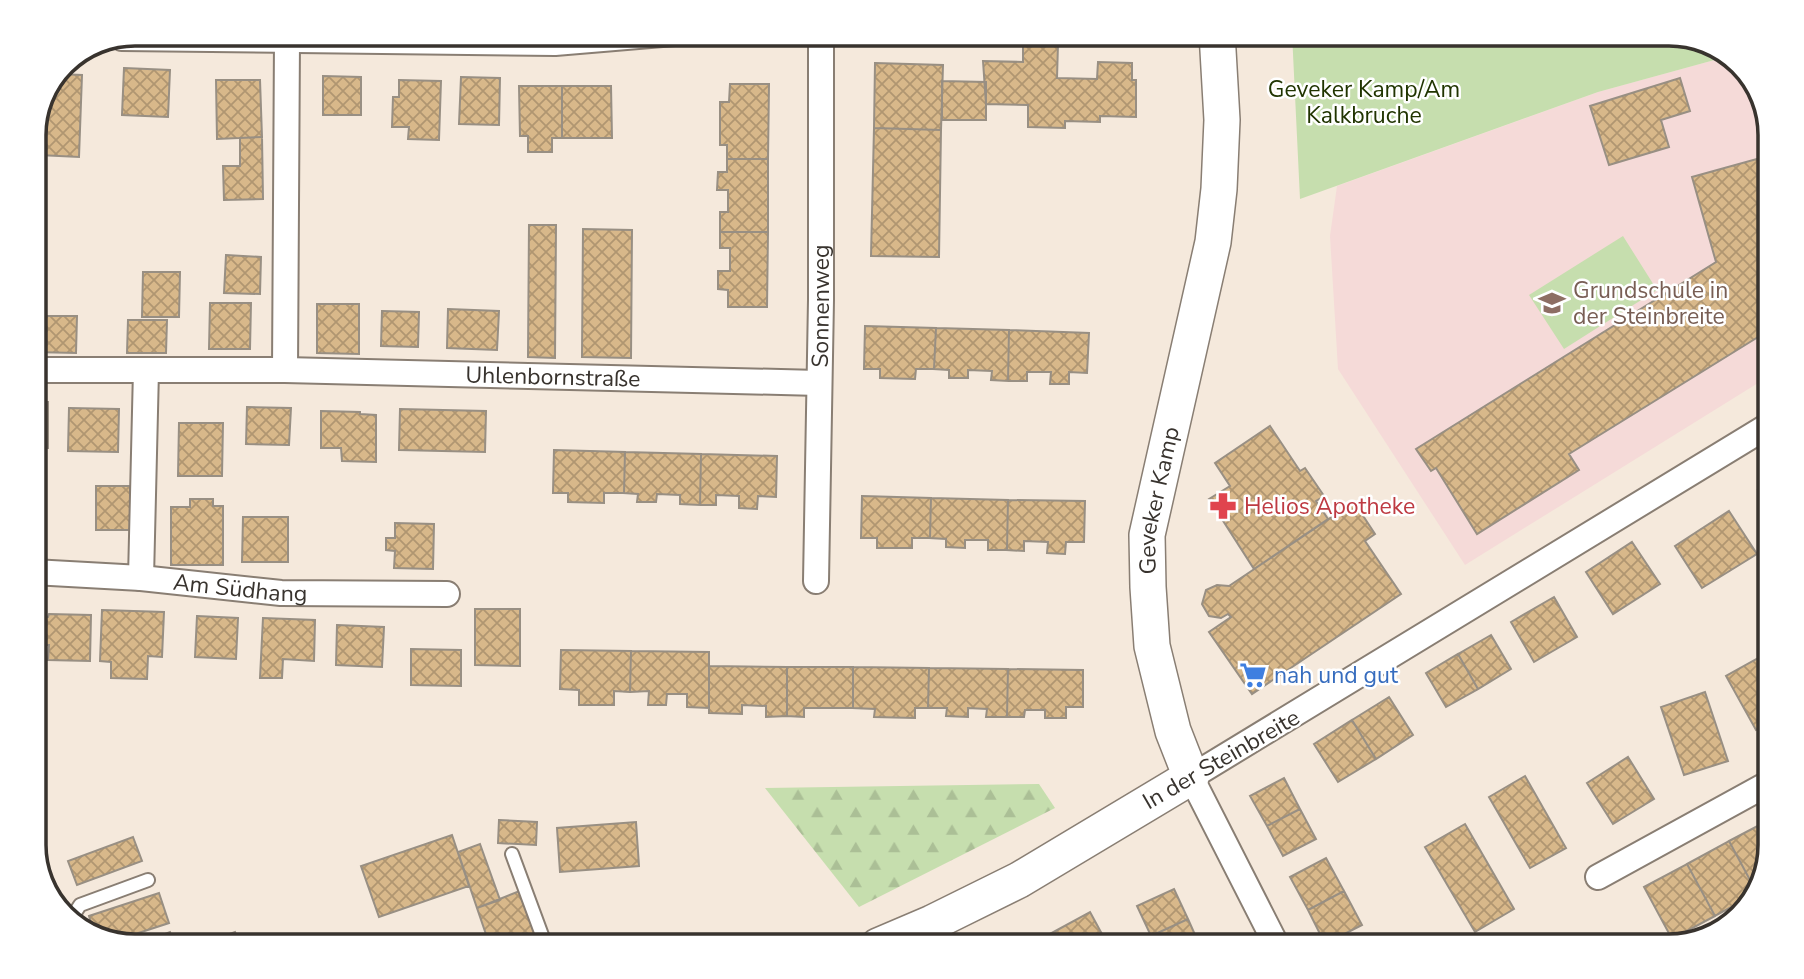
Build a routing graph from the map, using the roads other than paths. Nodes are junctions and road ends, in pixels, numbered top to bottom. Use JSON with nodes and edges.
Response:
{"nodes":[{"id":1,"x":287,"y":46,"type":"edge"},
{"id":2,"x":821,"y":46,"type":"edge"},
{"id":3,"x":1218,"y":46,"type":"edge"},
{"id":4,"x":46,"y":370,"type":"edge"},
{"id":5,"x":146,"y":370,"type":"junction"},
{"id":6,"x":285,"y":370,"type":"junction"},
{"id":7,"x":819,"y":383,"type":"junction"},
{"id":8,"x":1758,"y":432,"type":"edge"},
{"id":9,"x":46,"y":573,"type":"edge"},
{"id":10,"x":141,"y":578,"type":"junction"},
{"id":11,"x":816,"y":581,"type":"dead end"},
{"id":12,"x":447,"y":594,"type":"dead end"},
{"id":13,"x":1191,"y":777,"type":"junction"},
{"id":14,"x":1758,"y":789,"type":"edge"},
{"id":15,"x":512,"y":854,"type":"dead end"},
{"id":16,"x":1598,"y":877,"type":"dead end"},
{"id":17,"x":148,"y":880,"type":"dead end"},
{"id":18,"x":76,"y":911,"type":"edge"},
{"id":19,"x":542,"y":934,"type":"edge"},
{"id":20,"x":906,"y":934,"type":"edge"},
{"id":21,"x":1271,"y":934,"type":"edge"}],
"edges":[{"from":1,"to":6,"type":"street"},
{"from":2,"to":7,"type":"street","name":"Sonnenweg"},
{"from":3,"to":13,"type":"street","name":"Geveker Kamp"},
{"from":4,"to":5,"type":"street","name":"Uhlenbornstraße"},
{"from":5,"to":6,"type":"street","name":"Uhlenbornstraße"},
{"from":5,"to":10,"type":"street"},
{"from":6,"to":7,"type":"street","name":"Uhlenbornstraße"},
{"from":7,"to":11,"type":"street","name":"Sonnenweg"},
{"from":8,"to":13,"type":"street","name":"In der Steinbreite"},
{"from":9,"to":10,"type":"street","name":"Am Südhang"},
{"from":10,"to":12,"type":"street","name":"Am Südhang"},
{"from":13,"to":20,"type":"street","name":"In der Steinbreite"},
{"from":13,"to":21,"type":"street","name":"Geveker Kamp"},
{"from":14,"to":16,"type":"street"},
{"from":15,"to":19,"type":"lane"},
{"from":17,"to":18,"type":"lane"}]}
